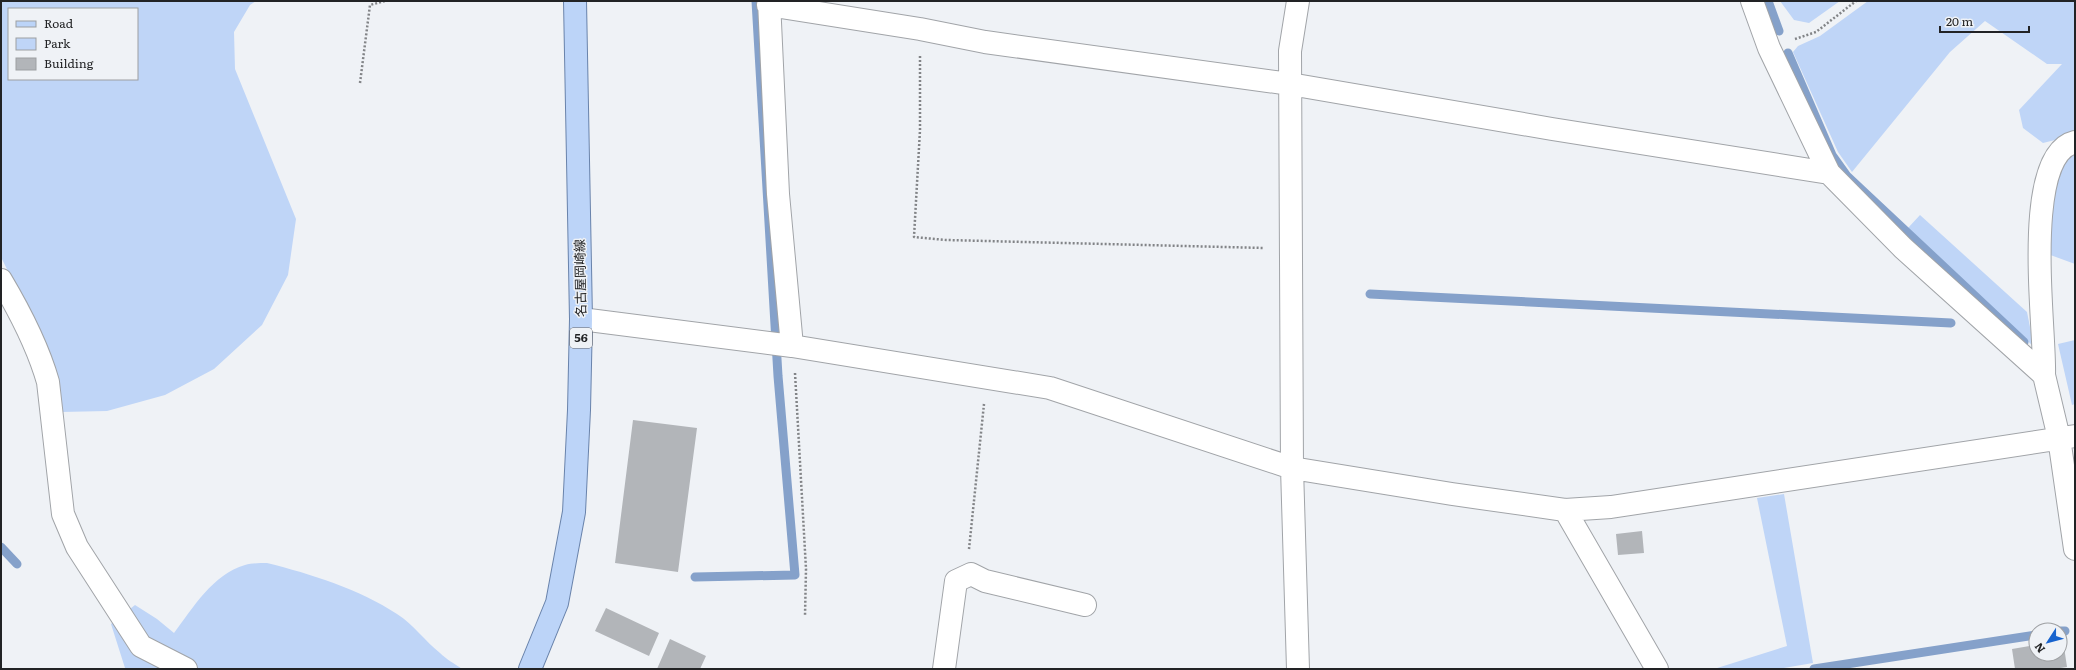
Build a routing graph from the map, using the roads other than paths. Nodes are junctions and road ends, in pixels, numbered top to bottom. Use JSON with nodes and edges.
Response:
{"nodes":[{"id":1,"x":575,"y":1,"type":"edge"},
{"id":2,"x":1298,"y":1,"type":"edge"},
{"id":3,"x":1752,"y":1,"type":"edge"},
{"id":4,"x":769,"y":3,"type":"edge"},
{"id":5,"x":1290,"y":84,"type":"junction"},
{"id":6,"x":2075,"y":142,"type":"edge"},
{"id":7,"x":1828,"y":173,"type":"junction"},
{"id":8,"x":1,"y":280,"type":"edge"},
{"id":9,"x":581,"y":319,"type":"junction"},
{"id":10,"x":792,"y":346,"type":"junction"},
{"id":11,"x":2044,"y":375,"type":"junction"},
{"id":12,"x":2067,"y":437,"type":"edge"},
{"id":13,"x":1292,"y":468,"type":"junction"},
{"id":14,"x":1565,"y":510,"type":"junction"},
{"id":15,"x":2075,"y":550,"type":"edge"},
{"id":16,"x":1085,"y":606,"type":"dead end"},
{"id":17,"x":186,"y":669,"type":"edge"},
{"id":18,"x":530,"y":669,"type":"edge"},
{"id":19,"x":944,"y":669,"type":"edge"},
{"id":20,"x":1298,"y":669,"type":"edge"},
{"id":21,"x":1657,"y":669,"type":"edge"}],
"edges":[{"from":1,"to":9,"type":"main road","name":"名古屋岡崎線","number":"56"},
{"from":2,"to":5,"type":"street"},
{"from":3,"to":7,"type":"street"},
{"from":4,"to":5,"type":"street"},
{"from":4,"to":10,"type":"street"},
{"from":5,"to":7,"type":"street"},
{"from":5,"to":13,"type":"street"},
{"from":6,"to":11,"type":"street"},
{"from":7,"to":11,"type":"street"},
{"from":8,"to":17,"type":"street"},
{"from":9,"to":10,"type":"street"},
{"from":9,"to":18,"type":"main road","name":"名古屋岡崎線","number":"56"},
{"from":10,"to":13,"type":"street"},
{"from":11,"to":12,"type":"street"},
{"from":12,"to":14,"type":"street"},
{"from":12,"to":15,"type":"street"},
{"from":13,"to":14,"type":"street"},
{"from":13,"to":20,"type":"street"},
{"from":14,"to":21,"type":"street"},
{"from":16,"to":19,"type":"street"}]}
